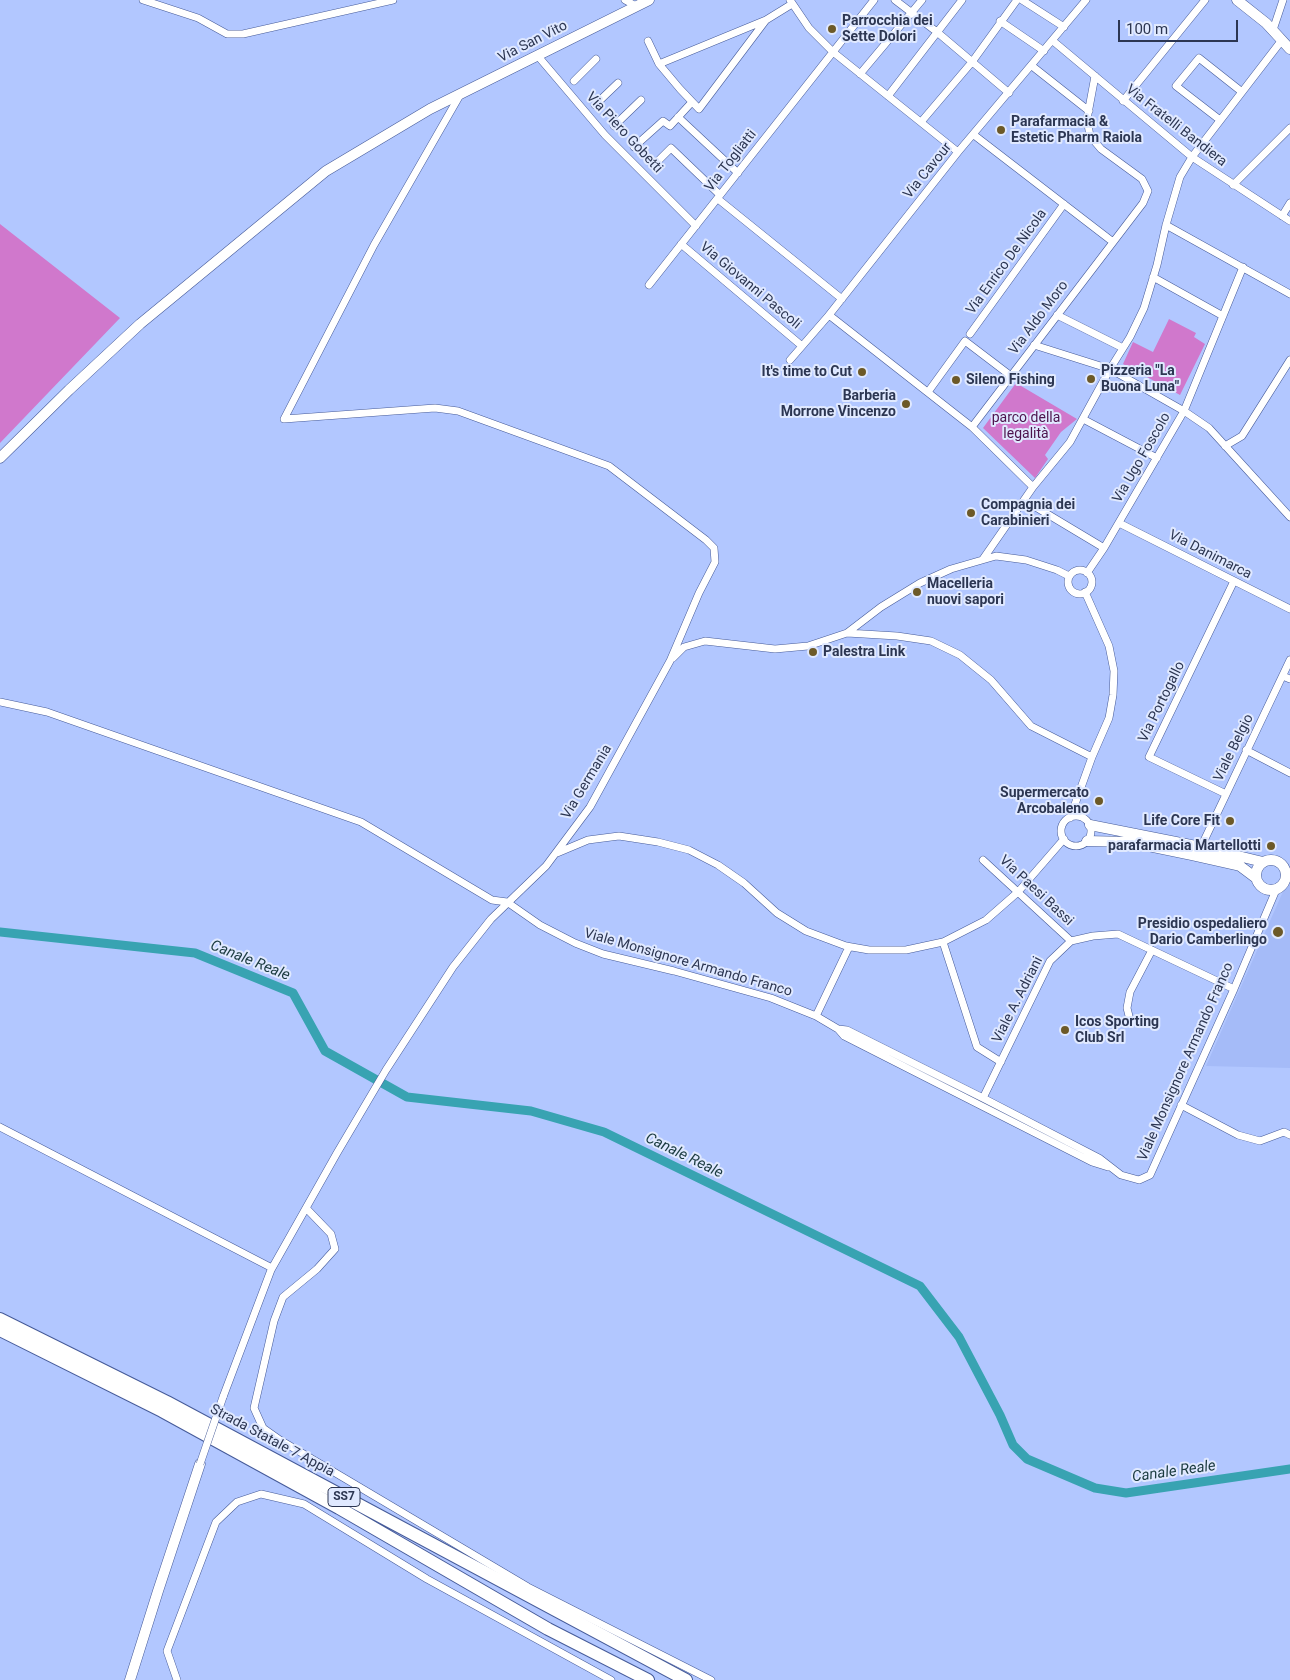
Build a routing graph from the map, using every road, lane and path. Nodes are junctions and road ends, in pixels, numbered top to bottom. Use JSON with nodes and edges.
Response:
{"nodes":[{"id":1,"x":143,"y":0,"type":"edge"},
{"id":2,"x":393,"y":0,"type":"edge"},
{"id":3,"x":625,"y":0,"type":"edge"},
{"id":4,"x":649,"y":0,"type":"edge"},
{"id":5,"x":874,"y":0,"type":"edge"},
{"id":6,"x":895,"y":0,"type":"edge"},
{"id":7,"x":922,"y":0,"type":"edge"},
{"id":8,"x":962,"y":0,"type":"edge"},
{"id":9,"x":1017,"y":0,"type":"edge"},
{"id":10,"x":1086,"y":0,"type":"edge"},
{"id":11,"x":1205,"y":0,"type":"edge"},
{"id":12,"x":1237,"y":0,"type":"edge"},
{"id":13,"x":1283,"y":0,"type":"edge"},
{"id":14,"x":1026,"y":1,"type":"edge"},
{"id":15,"x":791,"y":2,"type":"edge"},
{"id":16,"x":636,"y":6,"type":"junction"},
{"id":17,"x":911,"y":12,"type":"junction"},
{"id":18,"x":766,"y":20,"type":"junction"},
{"id":19,"x":1000,"y":21,"type":"junction"},
{"id":20,"x":1064,"y":27,"type":"junction"},
{"id":21,"x":1273,"y":30,"type":"junction"},
{"id":22,"x":937,"y":32,"type":"junction"},
{"id":23,"x":1282,"y":40,"type":"junction"},
{"id":24,"x":648,"y":41,"type":"dead end"},
{"id":25,"x":1053,"y":41,"type":"junction"},
{"id":26,"x":1290,"y":49,"type":"edge"},
{"id":27,"x":1044,"y":51,"type":"junction"},
{"id":28,"x":833,"y":52,"type":"junction"},
{"id":29,"x":537,"y":55,"type":"junction"},
{"id":30,"x":596,"y":59,"type":"dead end"},
{"id":31,"x":972,"y":62,"type":"junction"},
{"id":32,"x":659,"y":64,"type":"junction"},
{"id":33,"x":1032,"y":66,"type":"junction"},
{"id":34,"x":860,"y":74,"type":"junction"},
{"id":35,"x":1095,"y":76,"type":"junction"},
{"id":36,"x":574,"y":81,"type":"dead end"},
{"id":37,"x":618,"y":82,"type":"dead end"},
{"id":38,"x":1242,"y":92,"type":"junction"},
{"id":39,"x":462,"y":93,"type":"junction"},
{"id":40,"x":1009,"y":93,"type":"junction"},
{"id":41,"x":888,"y":96,"type":"junction"},
{"id":42,"x":641,"y":100,"type":"dead end"},
{"id":43,"x":1123,"y":100,"type":"junction"},
{"id":44,"x":692,"y":102,"type":"junction"},
{"id":45,"x":595,"y":105,"type":"dead end"},
{"id":46,"x":1089,"y":111,"type":"junction"},
{"id":47,"x":678,"y":117,"type":"junction"},
{"id":48,"x":1220,"y":120,"type":"junction"},
{"id":49,"x":921,"y":122,"type":"junction"},
{"id":50,"x":614,"y":126,"type":"dead end"},
{"id":51,"x":1290,"y":128,"type":"edge"},
{"id":52,"x":974,"y":135,"type":"junction"},
{"id":53,"x":634,"y":147,"type":"dead end"},
{"id":54,"x":958,"y":152,"type":"junction"},
{"id":55,"x":1192,"y":157,"type":"junction"},
{"id":56,"x":653,"y":166,"type":"dead end"},
{"id":57,"x":738,"y":173,"type":"junction"},
{"id":58,"x":1233,"y":185,"type":"junction"},
{"id":59,"x":719,"y":197,"type":"junction"},
{"id":60,"x":1290,"y":203,"type":"edge"},
{"id":61,"x":1064,"y":204,"type":"junction"},
{"id":62,"x":1282,"y":216,"type":"junction"},
{"id":63,"x":1290,"y":221,"type":"edge"},
{"id":64,"x":1166,"y":225,"type":"junction"},
{"id":65,"x":696,"y":226,"type":"junction"},
{"id":66,"x":1113,"y":242,"type":"junction"},
{"id":67,"x":681,"y":244,"type":"junction"},
{"id":68,"x":1243,"y":267,"type":"junction"},
{"id":69,"x":1153,"y":277,"type":"junction"},
{"id":70,"x":648,"y":286,"type":"dead end"},
{"id":71,"x":1290,"y":294,"type":"edge"},
{"id":72,"x":842,"y":299,"type":"junction"},
{"id":73,"x":829,"y":315,"type":"junction"},
{"id":74,"x":1057,"y":315,"type":"junction"},
{"id":75,"x":1223,"y":316,"type":"junction"},
{"id":76,"x":970,"y":334,"type":"dead end"},
{"id":77,"x":1034,"y":345,"type":"junction"},
{"id":78,"x":802,"y":346,"type":"junction"},
{"id":79,"x":1123,"y":348,"type":"junction"},
{"id":80,"x":790,"y":360,"type":"dead end"},
{"id":81,"x":1290,"y":360,"type":"edge"},
{"id":82,"x":1110,"y":369,"type":"junction"},
{"id":83,"x":1011,"y":376,"type":"junction"},
{"id":84,"x":928,"y":392,"type":"junction"},
{"id":85,"x":1184,"y":411,"type":"junction"},
{"id":86,"x":1083,"y":419,"type":"junction"},
{"id":87,"x":972,"y":426,"type":"junction"},
{"id":88,"x":1225,"y":446,"type":"junction"},
{"id":89,"x":0,"y":458,"type":"edge"},
{"id":90,"x":1157,"y":458,"type":"junction"},
{"id":91,"x":1033,"y":487,"type":"junction"},
{"id":92,"x":1024,"y":500,"type":"junction"},
{"id":93,"x":1290,"y":517,"type":"edge"},
{"id":94,"x":1119,"y":523,"type":"junction"},
{"id":95,"x":1104,"y":548,"type":"junction"},
{"id":96,"x":983,"y":559,"type":"junction"},
{"id":97,"x":1087,"y":573,"type":"junction"},
{"id":98,"x":1069,"y":576,"type":"junction"},
{"id":99,"x":1234,"y":581,"type":"junction"},
{"id":100,"x":1085,"y":592,"type":"junction"},
{"id":101,"x":1290,"y":609,"type":"edge"},
{"id":102,"x":847,"y":633,"type":"junction"},
{"id":103,"x":1290,"y":660,"type":"edge"},
{"id":104,"x":670,"y":662,"type":"junction"},
{"id":105,"x":1283,"y":676,"type":"junction"},
{"id":106,"x":1290,"y":680,"type":"edge"},
{"id":107,"x":0,"y":702,"type":"edge"},
{"id":108,"x":1246,"y":750,"type":"junction"},
{"id":109,"x":1092,"y":757,"type":"junction"},
{"id":110,"x":1290,"y":773,"type":"edge"},
{"id":111,"x":1226,"y":794,"type":"junction"},
{"id":112,"x":1070,"y":818,"type":"junction"},
{"id":113,"x":1090,"y":825,"type":"junction"},
{"id":114,"x":1064,"y":839,"type":"junction"},
{"id":115,"x":1087,"y":842,"type":"junction"},
{"id":116,"x":1201,"y":847,"type":"junction"},
{"id":117,"x":555,"y":854,"type":"junction"},
{"id":118,"x":1290,"y":857,"type":"edge"},
{"id":119,"x":983,"y":860,"type":"dead end"},
{"id":120,"x":1278,"y":861,"type":"junction"},
{"id":121,"x":1263,"y":862,"type":"junction"},
{"id":122,"x":1288,"y":876,"type":"edge"},
{"id":123,"x":1256,"y":878,"type":"junction"},
{"id":124,"x":1276,"y":890,"type":"junction"},
{"id":125,"x":1018,"y":892,"type":"junction"},
{"id":126,"x":508,"y":902,"type":"junction"},
{"id":127,"x":1071,"y":941,"type":"junction"},
{"id":128,"x":943,"y":942,"type":"junction"},
{"id":129,"x":849,"y":947,"type":"junction"},
{"id":130,"x":1152,"y":950,"type":"junction"},
{"id":131,"x":1234,"y":989,"type":"junction"},
{"id":132,"x":816,"y":1016,"type":"junction"},
{"id":133,"x":1129,"y":1016,"type":"dead end"},
{"id":134,"x":838,"y":1029,"type":"junction"},
{"id":135,"x":1001,"y":1062,"type":"junction"},
{"id":136,"x":983,"y":1098,"type":"junction"},
{"id":137,"x":1181,"y":1105,"type":"junction"},
{"id":138,"x":0,"y":1127,"type":"edge"},
{"id":139,"x":1290,"y":1135,"type":"edge"},
{"id":140,"x":1108,"y":1167,"type":"junction"},
{"id":141,"x":306,"y":1208,"type":"junction"},
{"id":142,"x":272,"y":1268,"type":"junction"},
{"id":143,"x":0,"y":1319,"type":"edge"},
{"id":144,"x":0,"y":1330,"type":"edge"},
{"id":145,"x":200,"y":1464,"type":"joint"},
{"id":146,"x":130,"y":1680,"type":"edge"},
{"id":147,"x":177,"y":1680,"type":"edge"},
{"id":148,"x":611,"y":1680,"type":"edge"},
{"id":149,"x":648,"y":1680,"type":"edge"},
{"id":150,"x":686,"y":1680,"type":"edge"},
{"id":151,"x":712,"y":1680,"type":"edge"}],
"edges":[{"from":1,"to":2,"type":"street"},
{"from":3,"to":16,"type":"street"},
{"from":4,"to":16,"type":"street","name":"Via San Vito"},
{"from":5,"to":28,"type":"street","name":"Via Togliatti"},
{"from":6,"to":17,"type":"street"},
{"from":7,"to":17,"type":"street"},
{"from":8,"to":22,"type":"street"},
{"from":9,"to":19,"type":"street"},
{"from":10,"to":20,"type":"street","name":"Via Cavour"},
{"from":11,"to":43,"type":"street"},
{"from":12,"to":21,"type":"street"},
{"from":13,"to":21,"type":"street"},
{"from":14,"to":20,"type":"street"},
{"from":15,"to":18,"type":"street"},
{"from":15,"to":28,"type":"street"},
{"from":16,"to":29,"type":"street","name":"Via San Vito"},
{"from":17,"to":22,"type":"street"},
{"from":17,"to":34,"type":"street"},
{"from":18,"to":32,"type":"street"},
{"from":18,"to":44,"type":"street"},
{"from":19,"to":27,"type":"street"},
{"from":19,"to":31,"type":"street"},
{"from":20,"to":25,"type":"street","name":"Via Cavour"},
{"from":21,"to":23,"type":"street"},
{"from":22,"to":31,"type":"street"},
{"from":22,"to":41,"type":"street"},
{"from":23,"to":26,"type":"street"},
{"from":23,"to":38,"type":"street"},
{"from":24,"to":32,"type":"street"},
{"from":25,"to":27,"type":"street","name":"Via Cavour"},
{"from":25,"to":35,"type":"street","name":"Via Fratelli Bandiera"},
{"from":27,"to":33,"type":"street","name":"Via Cavour"},
{"from":28,"to":34,"type":"street"},
{"from":28,"to":57,"type":"street","name":"Via Togliatti"},
{"from":29,"to":39,"type":"street","name":"Via San Vito"},
{"from":29,"to":65,"type":"street","name":"Via Piero Gobetti"},
{"from":30,"to":36,"type":"street"},
{"from":31,"to":40,"type":"street"},
{"from":31,"to":49,"type":"street"},
{"from":32,"to":44,"type":"street"},
{"from":33,"to":40,"type":"street","name":"Via Cavour"},
{"from":33,"to":46,"type":"street"},
{"from":34,"to":41,"type":"street"},
{"from":35,"to":43,"type":"street","name":"Via Fratelli Bandiera"},
{"from":35,"to":46,"type":"street","name":"Via Aldo Moro"},
{"from":37,"to":45,"type":"street"},
{"from":38,"to":48,"type":"street"},
{"from":38,"to":48,"type":"street"},
{"from":39,"to":89,"type":"street","name":"Via San Vito"},
{"from":39,"to":104,"type":"street"},
{"from":40,"to":52,"type":"street","name":"Via Cavour"},
{"from":41,"to":49,"type":"street"},
{"from":42,"to":50,"type":"street"},
{"from":43,"to":55,"type":"street","name":"Via Fratelli Bandiera"},
{"from":44,"to":47,"type":"street"},
{"from":46,"to":66,"type":"street","name":"Via Aldo Moro"},
{"from":47,"to":53,"type":"street"},
{"from":47,"to":57,"type":"street"},
{"from":48,"to":55,"type":"street"},
{"from":49,"to":54,"type":"street"},
{"from":51,"to":58,"type":"street"},
{"from":52,"to":54,"type":"street","name":"Via Cavour"},
{"from":52,"to":61,"type":"street"},
{"from":54,"to":72,"type":"street","name":"Via Cavour"},
{"from":55,"to":58,"type":"street","name":"Via Fratelli Bandiera"},
{"from":55,"to":64,"type":"street"},
{"from":56,"to":59,"type":"street"},
{"from":57,"to":59,"type":"street","name":"Via Togliatti"},
{"from":58,"to":62,"type":"street","name":"Via Fratelli Bandiera"},
{"from":59,"to":65,"type":"street","name":"Via Togliatti"},
{"from":59,"to":72,"type":"street"},
{"from":60,"to":62,"type":"street"},
{"from":61,"to":66,"type":"street"},
{"from":61,"to":76,"type":"street","name":"Via Enrico De Nicola"},
{"from":62,"to":63,"type":"street","name":"Via Fratelli Bandiera"},
{"from":64,"to":68,"type":"street"},
{"from":64,"to":69,"type":"street"},
{"from":65,"to":67,"type":"street","name":"Via Togliatti"},
{"from":66,"to":74,"type":"street","name":"Via Aldo Moro"},
{"from":67,"to":70,"type":"street","name":"Via Togliatti"},
{"from":67,"to":78,"type":"street","name":"Via Giovanni Pascoli"},
{"from":68,"to":71,"type":"street"},
{"from":68,"to":75,"type":"street","name":"Via Ugo Foscolo"},
{"from":69,"to":75,"type":"street"},
{"from":69,"to":79,"type":"street"},
{"from":72,"to":73,"type":"street","name":"Via Cavour"},
{"from":73,"to":78,"type":"street","name":"Via Cavour"},
{"from":73,"to":84,"type":"street"},
{"from":74,"to":77,"type":"street","name":"Via Aldo Moro"},
{"from":74,"to":79,"type":"street"},
{"from":75,"to":85,"type":"street","name":"Via Ugo Foscolo"},
{"from":77,"to":82,"type":"street"},
{"from":77,"to":83,"type":"street","name":"Via Aldo Moro"},
{"from":78,"to":80,"type":"street","name":"Via Cavour"},
{"from":79,"to":82,"type":"street"},
{"from":81,"to":88,"type":"street"},
{"from":82,"to":85,"type":"street"},
{"from":82,"to":86,"type":"street"},
{"from":83,"to":84,"type":"street"},
{"from":83,"to":87,"type":"street","name":"Via Aldo Moro"},
{"from":84,"to":87,"type":"street"},
{"from":85,"to":88,"type":"street"},
{"from":85,"to":90,"type":"street","name":"Via Ugo Foscolo"},
{"from":86,"to":90,"type":"street"},
{"from":86,"to":91,"type":"street"},
{"from":87,"to":91,"type":"street"},
{"from":88,"to":93,"type":"street"},
{"from":90,"to":94,"type":"street","name":"Via Ugo Foscolo"},
{"from":91,"to":92,"type":"street"},
{"from":92,"to":95,"type":"street"},
{"from":92,"to":96,"type":"street"},
{"from":94,"to":95,"type":"street","name":"Via Ugo Foscolo"},
{"from":94,"to":99,"type":"street","name":"Via Danimarca"},
{"from":95,"to":97,"type":"street","name":"Via Ugo Foscolo"},
{"from":96,"to":98,"type":"street"},
{"from":96,"to":102,"type":"street"},
{"from":97,"to":98,"type":"street"},
{"from":97,"to":100,"type":"street"},
{"from":98,"to":100,"type":"street"},
{"from":99,"to":101,"type":"street","name":"Via Danimarca"},
{"from":99,"to":111,"type":"street","name":"Via Portogallo"},
{"from":100,"to":109,"type":"street"},
{"from":102,"to":104,"type":"street"},
{"from":102,"to":109,"type":"street"},
{"from":103,"to":105,"type":"street","name":"Viale Belgio"},
{"from":104,"to":117,"type":"street","name":"Via Germania"},
{"from":105,"to":106,"type":"street"},
{"from":105,"to":108,"type":"street","name":"Viale Belgio"},
{"from":107,"to":126,"type":"street"},
{"from":108,"to":110,"type":"street"},
{"from":108,"to":111,"type":"street","name":"Viale Belgio"},
{"from":109,"to":112,"type":"street"},
{"from":111,"to":116,"type":"street","name":"Viale Belgio"},
{"from":112,"to":113,"type":"street"},
{"from":112,"to":114,"type":"street"},
{"from":113,"to":115,"type":"street"},
{"from":113,"to":116,"type":"street"},
{"from":114,"to":115,"type":"street"},
{"from":114,"to":125,"type":"street"},
{"from":115,"to":123,"type":"street"},
{"from":116,"to":121,"type":"street"},
{"from":117,"to":126,"type":"street","name":"Via Germania"},
{"from":117,"to":129,"type":"street"},
{"from":118,"to":120,"type":"street"},
{"from":119,"to":125,"type":"street","name":"Via Paesi Bassi"},
{"from":120,"to":121,"type":"street"},
{"from":120,"to":122,"type":"street"},
{"from":121,"to":123,"type":"street"},
{"from":122,"to":124,"type":"street"},
{"from":123,"to":124,"type":"street"},
{"from":124,"to":131,"type":"street","name":"Viale Monsignore Armando Franco"},
{"from":125,"to":127,"type":"street","name":"Via Paesi Bassi"},
{"from":125,"to":128,"type":"street"},
{"from":126,"to":132,"type":"street","name":"Viale Monsignore Armando Franco"},
{"from":126,"to":141,"type":"street","name":"Via Germania"},
{"from":127,"to":130,"type":"street"},
{"from":127,"to":135,"type":"street","name":"Viale A. Adriani"},
{"from":128,"to":129,"type":"street"},
{"from":128,"to":135,"type":"street"},
{"from":129,"to":132,"type":"street"},
{"from":130,"to":131,"type":"street"},
{"from":130,"to":133,"type":"street"},
{"from":131,"to":137,"type":"street","name":"Viale Monsignore Armando Franco"},
{"from":132,"to":134,"type":"street","name":"Viale Monsignore Armando Franco"},
{"from":134,"to":136,"type":"street","name":"Viale Monsignore Armando Franco"},
{"from":134,"to":140,"type":"street","name":"Viale Monsignore Armando Franco"},
{"from":135,"to":136,"type":"street","name":"Viale A. Adriani"},
{"from":136,"to":140,"type":"street","name":"Viale Monsignore Armando Franco"},
{"from":137,"to":139,"type":"street"},
{"from":137,"to":140,"type":"street","name":"Viale Monsignore Armando Franco"},
{"from":138,"to":142,"type":"street"},
{"from":141,"to":142,"type":"street","name":"Via Germania"},
{"from":141,"to":151,"type":"street"},
{"from":142,"to":145,"type":"street","name":"Via Germania","bridge":true},
{"from":143,"to":150,"type":"highway","name":"Strada Statale 7 Appia","number":"SS7"},
{"from":144,"to":149,"type":"highway","name":"Strada Statale 7 Appia","number":"SS7"},
{"from":145,"to":146,"type":"street"},
{"from":147,"to":148,"type":"street"}]}
